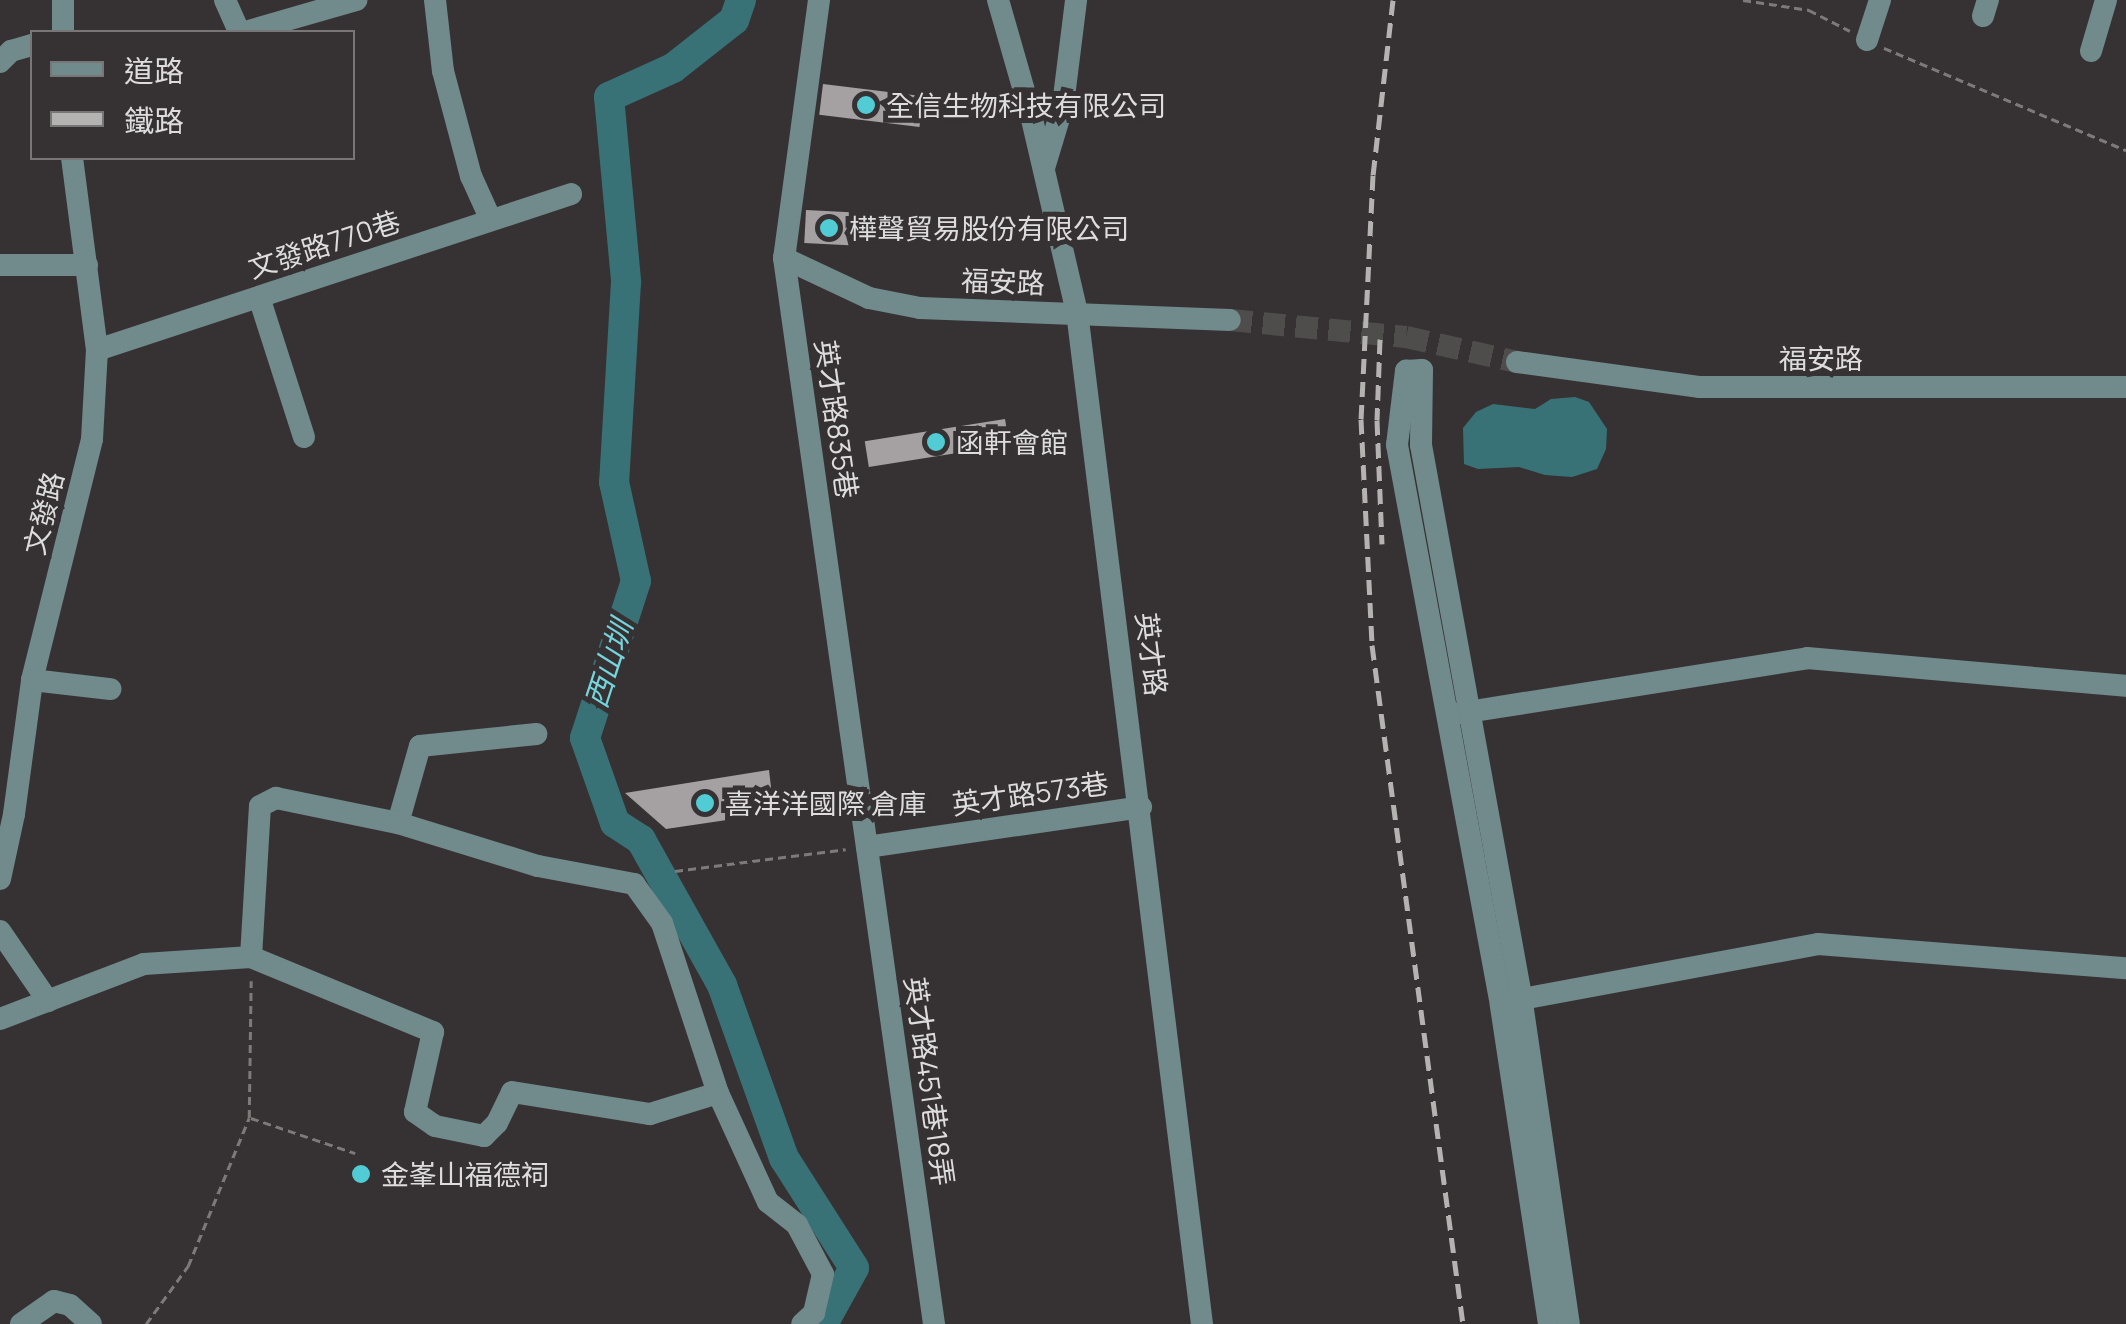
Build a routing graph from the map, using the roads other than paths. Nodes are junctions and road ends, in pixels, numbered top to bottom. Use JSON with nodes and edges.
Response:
{"nodes":[{"id":1,"x":62,"y":0,"type":"edge"},
{"id":2,"x":225,"y":0,"type":"edge"},
{"id":3,"x":356,"y":0,"type":"edge"},
{"id":4,"x":435,"y":0,"type":"edge"},
{"id":5,"x":820,"y":0,"type":"edge"},
{"id":6,"x":998,"y":0,"type":"edge"},
{"id":7,"x":1076,"y":0,"type":"edge"},
{"id":8,"x":1880,"y":0,"type":"edge"},
{"id":9,"x":2106,"y":0,"type":"edge"},
{"id":10,"x":63,"y":30,"type":"edge"},
{"id":11,"x":241,"y":30,"type":"edge"},
{"id":12,"x":249,"y":30,"type":"edge"},
{"id":13,"x":1867,"y":40,"type":"road end"},
{"id":14,"x":30,"y":46,"type":"edge"},
{"id":15,"x":2091,"y":51,"type":"dead end"},
{"id":16,"x":0,"y":62,"type":"edge"},
{"id":17,"x":72,"y":160,"type":"edge"},
{"id":18,"x":1043,"y":172,"type":"junction"},
{"id":19,"x":571,"y":194,"type":"dead end"},
{"id":20,"x":491,"y":220,"type":"junction"},
{"id":21,"x":784,"y":258,"type":"junction"},
{"id":22,"x":0,"y":266,"type":"edge"},
{"id":23,"x":87,"y":266,"type":"junction"},
{"id":24,"x":259,"y":297,"type":"junction"},
{"id":25,"x":1077,"y":312,"type":"junction"},
{"id":26,"x":1230,"y":320,"type":"tunnel mouth"},
{"id":27,"x":97,"y":350,"type":"junction"},
{"id":28,"x":1516,"y":362,"type":"tunnel mouth"},
{"id":29,"x":2126,"y":386,"type":"edge"},
{"id":30,"x":304,"y":437,"type":"dead end"},
{"id":31,"x":32,"y":680,"type":"junction"},
{"id":32,"x":2126,"y":686,"type":"edge"},
{"id":33,"x":110,"y":689,"type":"dead end"},
{"id":34,"x":1459,"y":713,"type":"junction"},
{"id":35,"x":536,"y":734,"type":"dead end"},
{"id":36,"x":8,"y":793,"type":"edge"},
{"id":37,"x":1142,"y":807,"type":"junction"},
{"id":38,"x":398,"y":822,"type":"junction"},
{"id":39,"x":867,"y":847,"type":"junction"},
{"id":40,"x":0,"y":878,"type":"edge"},
{"id":41,"x":0,"y":931,"type":"edge"},
{"id":42,"x":252,"y":957,"type":"junction"},
{"id":43,"x":2126,"y":968,"type":"edge"},
{"id":44,"x":48,"y":1001,"type":"junction"},
{"id":45,"x":1511,"y":1001,"type":"junction"},
{"id":46,"x":0,"y":1019,"type":"edge"},
{"id":47,"x":718,"y":1093,"type":"junction"},
{"id":48,"x":21,"y":1324,"type":"edge"},
{"id":49,"x":91,"y":1324,"type":"edge"},
{"id":50,"x":802,"y":1324,"type":"edge"},
{"id":51,"x":934,"y":1324,"type":"edge"},
{"id":52,"x":1202,"y":1324,"type":"edge"},
{"id":53,"x":1548,"y":1324,"type":"edge"},
{"id":54,"x":1569,"y":1324,"type":"edge"}],
"edges":[{"from":1,"to":10,"type":"street"},
{"from":2,"to":11,"type":"street"},
{"from":3,"to":12,"type":"street"},
{"from":4,"to":20,"type":"street"},
{"from":5,"to":21,"type":"street","name":"英才路835巷"},
{"from":6,"to":18,"type":"street","name":"英才路"},
{"from":7,"to":18,"type":"street"},
{"from":8,"to":13,"type":"street"},
{"from":9,"to":15,"type":"street"},
{"from":14,"to":16,"type":"street"},
{"from":17,"to":23,"type":"street","name":"文發路"},
{"from":18,"to":25,"type":"street","name":"英才路"},
{"from":19,"to":20,"type":"street","name":"文發路770巷"},
{"from":20,"to":24,"type":"street","name":"文發路770巷"},
{"from":21,"to":25,"type":"street","name":"福安路"},
{"from":21,"to":39,"type":"street","name":"英才路835巷"},
{"from":22,"to":23,"type":"street"},
{"from":23,"to":27,"type":"street","name":"文發路"},
{"from":24,"to":27,"type":"street","name":"文發路770巷"},
{"from":24,"to":30,"type":"street"},
{"from":25,"to":26,"type":"street","name":"福安路"},
{"from":25,"to":37,"type":"street","name":"英才路"},
{"from":27,"to":31,"type":"street","name":"文發路"},
{"from":28,"to":29,"type":"street","name":"福安路"},
{"from":31,"to":33,"type":"street"},
{"from":31,"to":36,"type":"street","name":"文發路"},
{"from":32,"to":34,"type":"street"},
{"from":34,"to":34,"type":"street"},
{"from":34,"to":45,"type":"street"},
{"from":35,"to":38,"type":"street"},
{"from":36,"to":40,"type":"street","name":"文發路"},
{"from":37,"to":39,"type":"street","name":"英才路573巷"},
{"from":37,"to":52,"type":"street","name":"英才路"},
{"from":38,"to":42,"type":"street"},
{"from":38,"to":47,"type":"street"},
{"from":39,"to":51,"type":"street","name":"英才路451巷18弄"},
{"from":41,"to":44,"type":"street"},
{"from":42,"to":44,"type":"street"},
{"from":42,"to":47,"type":"street"},
{"from":43,"to":45,"type":"street"},
{"from":44,"to":46,"type":"street"},
{"from":45,"to":53,"type":"street"},
{"from":45,"to":54,"type":"street"},
{"from":47,"to":50,"type":"street"},
{"from":48,"to":49,"type":"street"}]}
